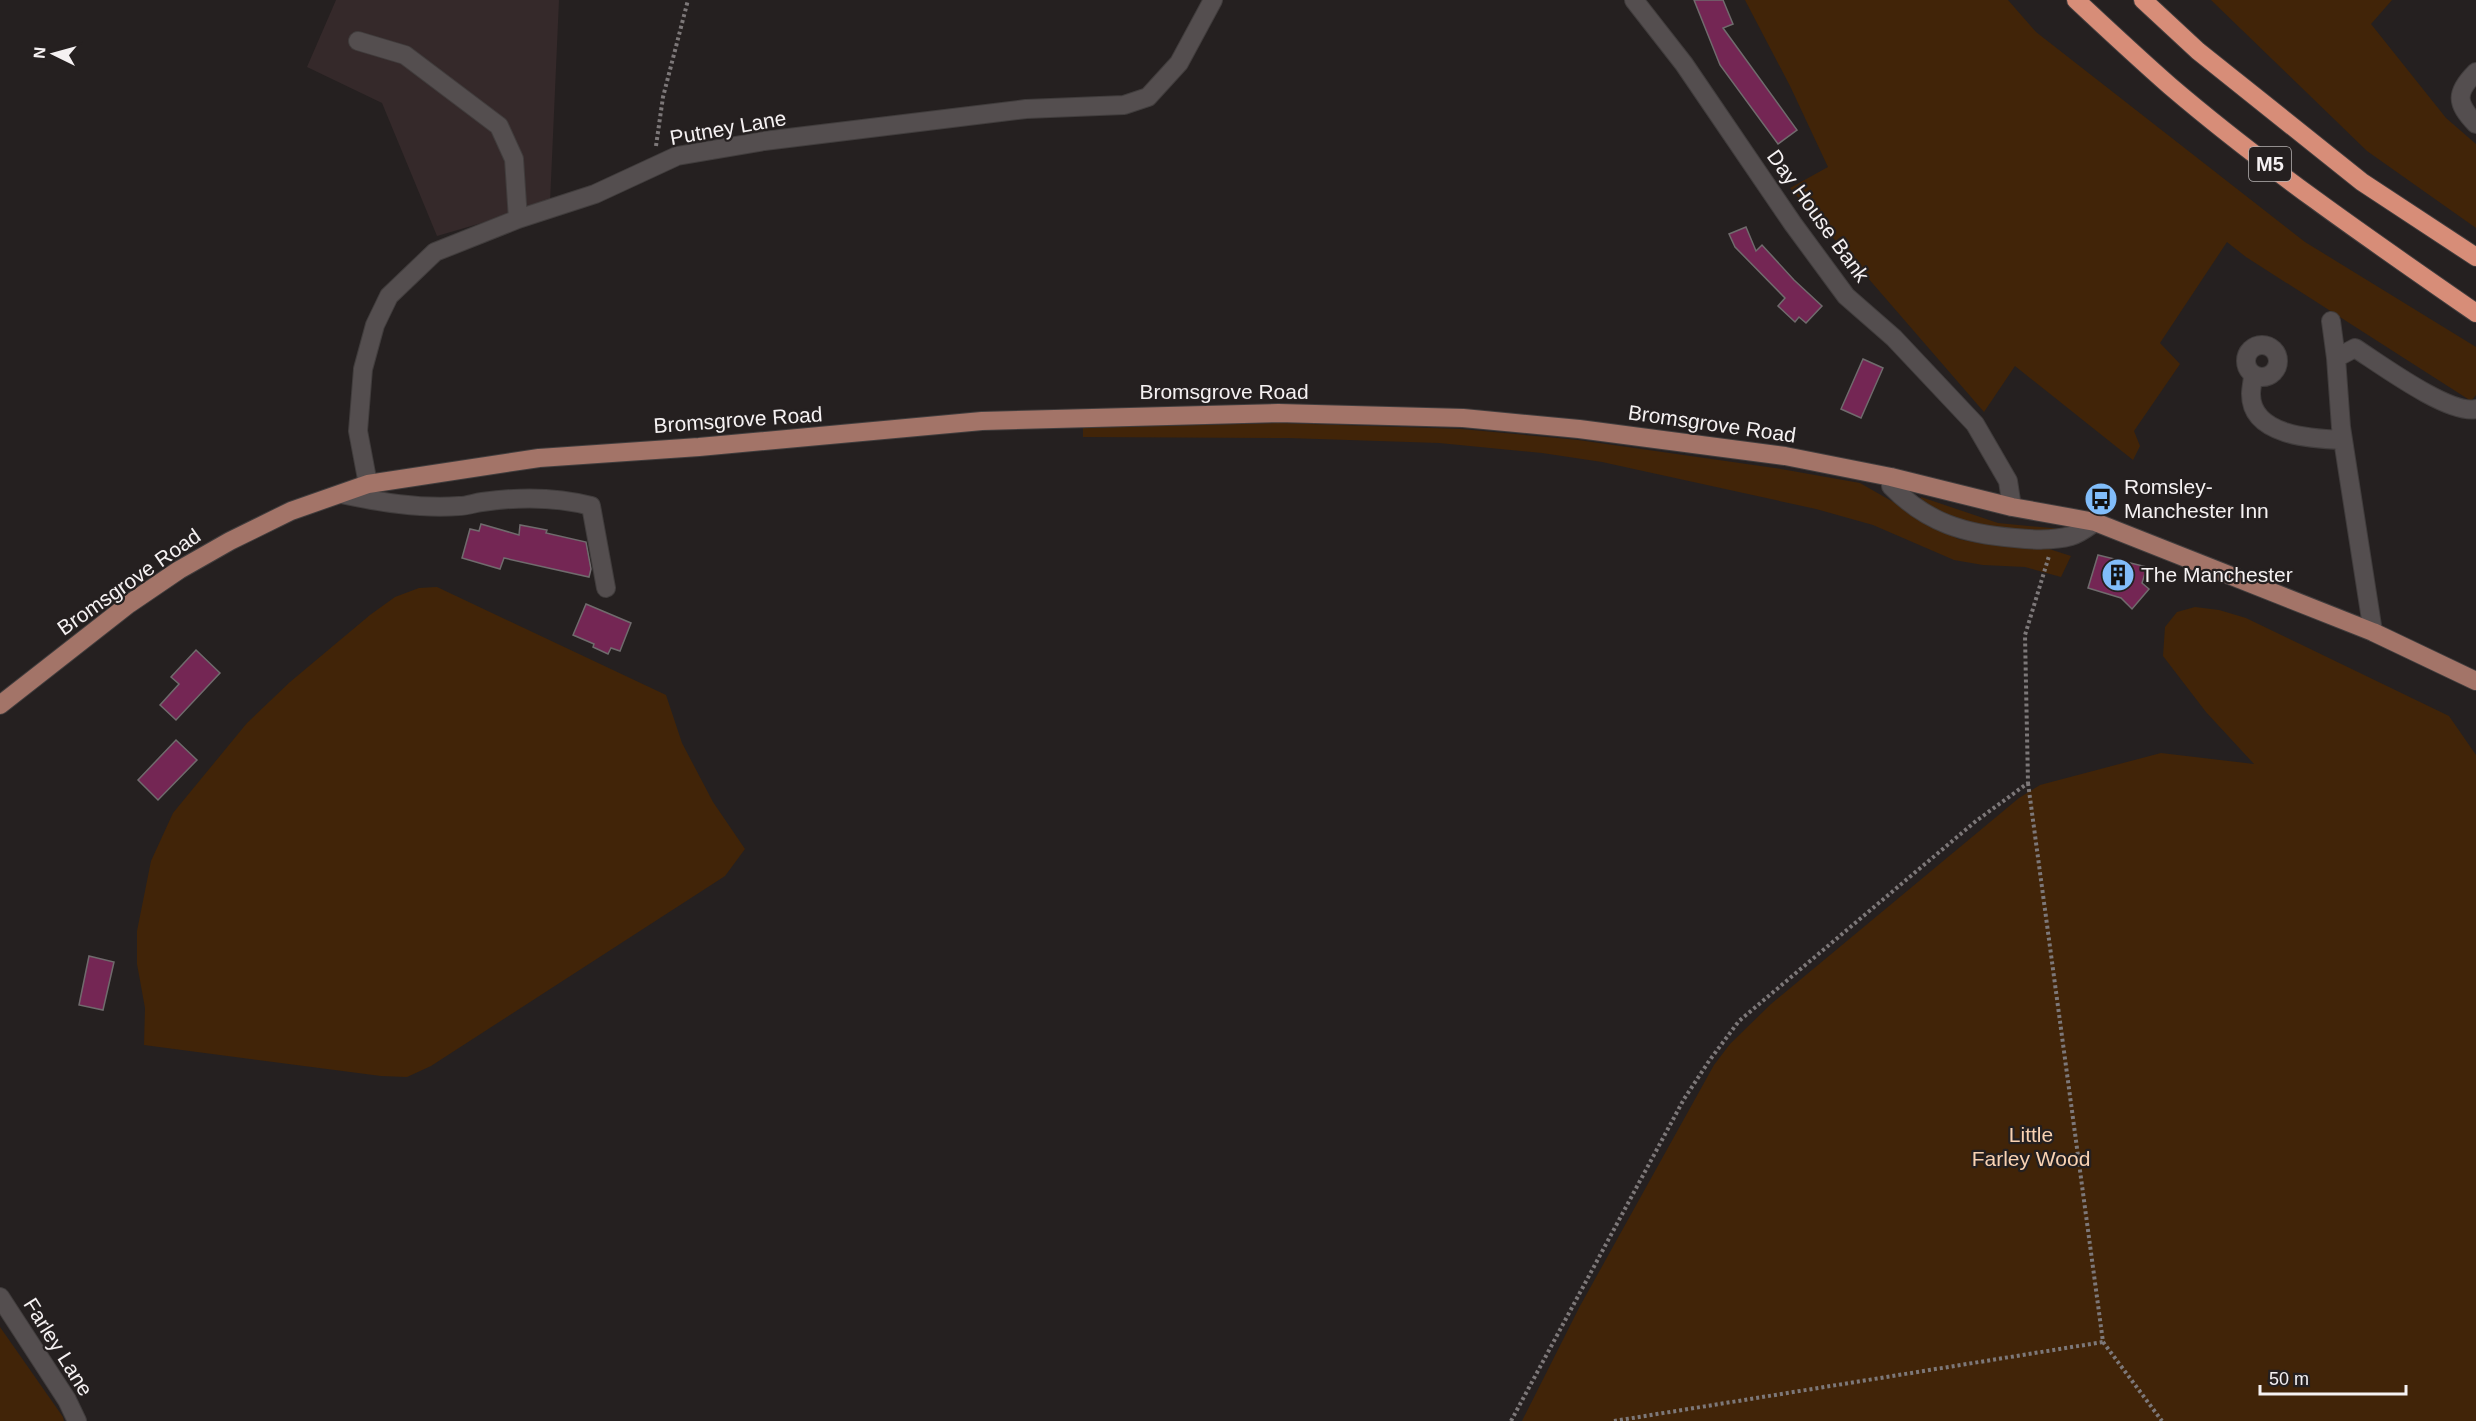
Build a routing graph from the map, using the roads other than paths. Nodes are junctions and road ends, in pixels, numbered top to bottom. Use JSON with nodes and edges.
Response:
{"nodes":[{"id":1,"x":1213,"y":0,"type":"edge"},
{"id":2,"x":1634,"y":0,"type":"edge"},
{"id":3,"x":2076,"y":0,"type":"edge"},
{"id":4,"x":2143,"y":0,"type":"edge"},
{"id":5,"x":358,"y":41,"type":"dead end"},
{"id":6,"x":2476,"y":72,"type":"edge"},
{"id":7,"x":2476,"y":124,"type":"edge"},
{"id":8,"x":518,"y":219,"type":"junction"},
{"id":9,"x":2476,"y":257,"type":"edge"},
{"id":10,"x":2476,"y":313,"type":"edge"},
{"id":11,"x":2331,"y":321,"type":"dead end"},
{"id":12,"x":2336,"y":358,"type":"junction"},
{"id":13,"x":2253,"y":375,"type":"dead end"},
{"id":14,"x":2476,"y":409,"type":"edge"},
{"id":15,"x":2343,"y":440,"type":"junction"},
{"id":16,"x":1891,"y":477,"type":"junction"},
{"id":17,"x":368,"y":484,"type":"junction"},
{"id":18,"x":341,"y":494,"type":"junction"},
{"id":19,"x":2012,"y":507,"type":"junction"},
{"id":20,"x":2095,"y":522,"type":"junction"},
{"id":21,"x":606,"y":588,"type":"dead end"},
{"id":22,"x":2373,"y":633,"type":"junction"},
{"id":23,"x":2476,"y":681,"type":"edge"},
{"id":24,"x":0,"y":705,"type":"edge"},
{"id":25,"x":0,"y":1297,"type":"edge"},
{"id":26,"x":77,"y":1421,"type":"edge"}],
"edges":[{"from":1,"to":8,"type":"street","name":"Putney Lane"},
{"from":2,"to":19,"type":"street","name":"Day House Bank"},
{"from":3,"to":10,"type":"highway","number":"M5"},
{"from":4,"to":9,"type":"highway","number":"M5"},
{"from":5,"to":8,"type":"street"},
{"from":6,"to":7,"type":"street"},
{"from":8,"to":17,"type":"street","name":"Putney Lane"},
{"from":11,"to":12,"type":"street"},
{"from":12,"to":14,"type":"street"},
{"from":12,"to":15,"type":"street"},
{"from":13,"to":15,"type":"street"},
{"from":15,"to":22,"type":"street"},
{"from":16,"to":17,"type":"main road","name":"Bromsgrove Road"},
{"from":16,"to":19,"type":"main road","name":"Bromsgrove Road"},
{"from":16,"to":20,"type":"street"},
{"from":17,"to":18,"type":"main road","name":"Bromsgrove Road"},
{"from":18,"to":21,"type":"street"},
{"from":18,"to":24,"type":"main road","name":"Bromsgrove Road"},
{"from":19,"to":20,"type":"main road","name":"Bromsgrove Road"},
{"from":20,"to":22,"type":"main road","name":"Bromsgrove Road"},
{"from":22,"to":23,"type":"main road","name":"Bromsgrove Road"},
{"from":25,"to":26,"type":"street","name":"Farley Lane"}]}
